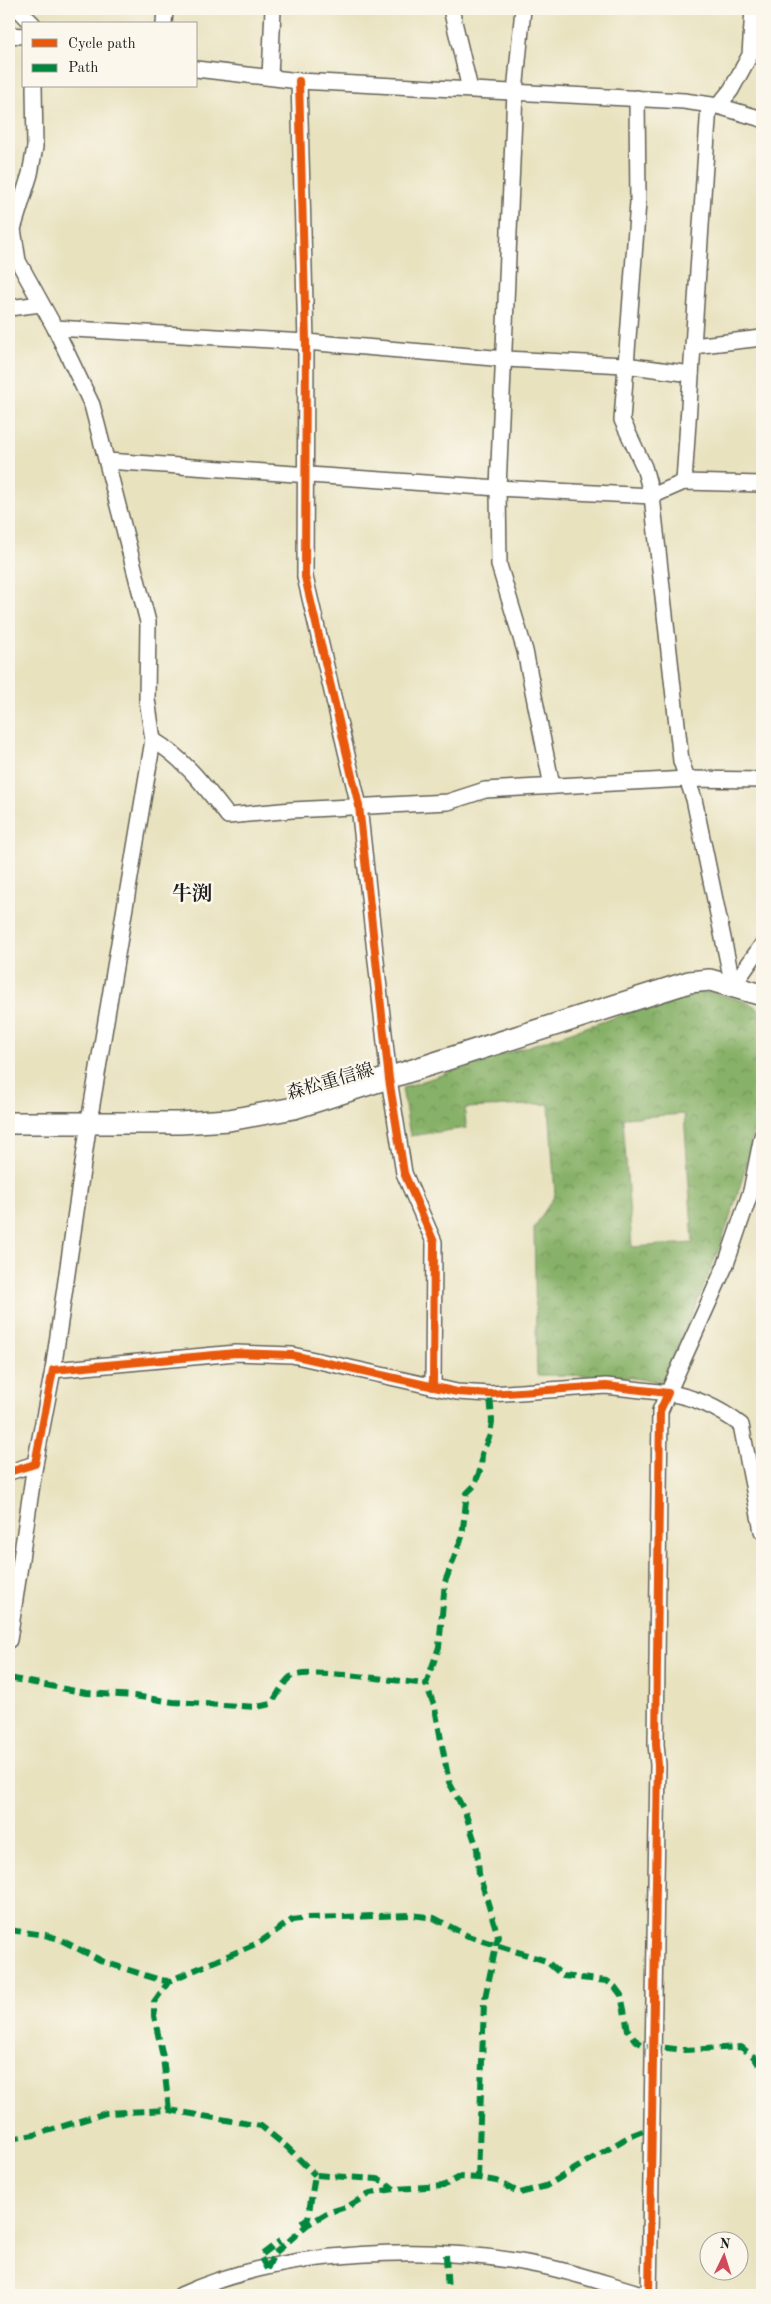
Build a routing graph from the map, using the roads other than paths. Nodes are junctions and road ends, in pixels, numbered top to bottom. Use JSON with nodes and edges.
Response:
{"nodes":[{"id":1,"x":18,"y":9,"type":"edge"},
{"id":2,"x":165,"y":9,"type":"edge"},
{"id":3,"x":272,"y":9,"type":"edge"},
{"id":4,"x":450,"y":9,"type":"edge"},
{"id":5,"x":524,"y":9,"type":"edge"},
{"id":6,"x":753,"y":9,"type":"edge"},
{"id":7,"x":31,"y":22,"type":"edge"},
{"id":8,"x":164,"y":22,"type":"edge"},
{"id":9,"x":9,"y":35,"type":"edge"},
{"id":10,"x":22,"y":36,"type":"edge"},
{"id":11,"x":198,"y":68,"type":"edge"},
{"id":12,"x":270,"y":77,"type":"junction"},
{"id":13,"x":299,"y":81,"type":"junction"},
{"id":14,"x":34,"y":88,"type":"edge"},
{"id":15,"x":470,"y":89,"type":"junction"},
{"id":16,"x":515,"y":92,"type":"junction"},
{"id":17,"x":637,"y":98,"type":"junction"},
{"id":18,"x":714,"y":106,"type":"junction"},
{"id":19,"x":762,"y":119,"type":"edge"},
{"id":20,"x":41,"y":304,"type":"junction"},
{"id":21,"x":9,"y":308,"type":"edge"},
{"id":22,"x":55,"y":328,"type":"junction"},
{"id":23,"x":762,"y":338,"type":"edge"},
{"id":24,"x":306,"y":342,"type":"junction"},
{"id":25,"x":693,"y":346,"type":"junction"},
{"id":26,"x":505,"y":359,"type":"junction"},
{"id":27,"x":625,"y":365,"type":"junction"},
{"id":28,"x":691,"y":374,"type":"junction"},
{"id":29,"x":107,"y":461,"type":"junction"},
{"id":30,"x":304,"y":475,"type":"junction"},
{"id":31,"x":684,"y":482,"type":"junction"},
{"id":32,"x":762,"y":484,"type":"edge"},
{"id":33,"x":498,"y":488,"type":"junction"},
{"id":34,"x":652,"y":496,"type":"junction"},
{"id":35,"x":153,"y":740,"type":"junction"},
{"id":36,"x":687,"y":780,"type":"junction"},
{"id":37,"x":762,"y":780,"type":"edge"},
{"id":38,"x":552,"y":786,"type":"junction"},
{"id":39,"x":359,"y":806,"type":"junction"},
{"id":40,"x":762,"y":945,"type":"edge"},
{"id":41,"x":733,"y":986,"type":"junction"},
{"id":42,"x":762,"y":995,"type":"edge"},
{"id":43,"x":389,"y":1079,"type":"junction"},
{"id":44,"x":89,"y":1122,"type":"junction"},
{"id":45,"x":9,"y":1123,"type":"edge"},
{"id":46,"x":762,"y":1136,"type":"edge"},
{"id":47,"x":52,"y":1370,"type":"junction"},
{"id":48,"x":433,"y":1386,"type":"junction"},
{"id":49,"x":668,"y":1393,"type":"junction"},
{"id":50,"x":35,"y":1464,"type":"junction"},
{"id":51,"x":9,"y":1472,"type":"edge"},
{"id":52,"x":762,"y":1531,"type":"edge"},
{"id":53,"x":9,"y":1640,"type":"edge"},
{"id":54,"x":181,"y":2295,"type":"edge"},
{"id":55,"x":646,"y":2295,"type":"edge"},
{"id":56,"x":650,"y":2295,"type":"edge"}],
"edges":[{"from":1,"to":7,"type":"street"},
{"from":2,"to":8,"type":"street"},
{"from":3,"to":12,"type":"street"},
{"from":4,"to":15,"type":"street"},
{"from":5,"to":16,"type":"street"},
{"from":6,"to":18,"type":"street"},
{"from":9,"to":10,"type":"street"},
{"from":11,"to":12,"type":"street"},
{"from":12,"to":13,"type":"street"},
{"from":13,"to":15,"type":"street"},
{"from":13,"to":24,"type":"street"},
{"from":14,"to":20,"type":"street"},
{"from":15,"to":16,"type":"street"},
{"from":16,"to":17,"type":"street"},
{"from":16,"to":26,"type":"street"},
{"from":17,"to":18,"type":"street"},
{"from":17,"to":27,"type":"street"},
{"from":18,"to":19,"type":"street"},
{"from":18,"to":25,"type":"street"},
{"from":20,"to":21,"type":"street"},
{"from":20,"to":22,"type":"street"},
{"from":22,"to":24,"type":"street"},
{"from":22,"to":29,"type":"street"},
{"from":23,"to":25,"type":"street"},
{"from":24,"to":26,"type":"street"},
{"from":24,"to":30,"type":"street"},
{"from":25,"to":28,"type":"street"},
{"from":26,"to":27,"type":"street"},
{"from":26,"to":33,"type":"street"},
{"from":27,"to":28,"type":"street"},
{"from":27,"to":34,"type":"street"},
{"from":28,"to":31,"type":"street"},
{"from":29,"to":30,"type":"street"},
{"from":29,"to":35,"type":"street"},
{"from":30,"to":33,"type":"street"},
{"from":30,"to":39,"type":"street"},
{"from":31,"to":32,"type":"street"},
{"from":31,"to":34,"type":"street"},
{"from":33,"to":34,"type":"street"},
{"from":33,"to":38,"type":"street"},
{"from":34,"to":36,"type":"street"},
{"from":35,"to":39,"type":"street"},
{"from":35,"to":44,"type":"street"},
{"from":36,"to":37,"type":"street"},
{"from":36,"to":38,"type":"street"},
{"from":36,"to":41,"type":"street"},
{"from":38,"to":39,"type":"street"},
{"from":39,"to":43,"type":"street"},
{"from":40,"to":41,"type":"street"},
{"from":41,"to":42,"type":"main road","name":"森松重信線"},
{"from":41,"to":43,"type":"main road","name":"森松重信線"},
{"from":43,"to":44,"type":"main road","name":"森松重信線"},
{"from":43,"to":48,"type":"street"},
{"from":44,"to":45,"type":"main road","name":"森松重信線"},
{"from":44,"to":47,"type":"street"},
{"from":46,"to":49,"type":"street"},
{"from":47,"to":48,"type":"street"},
{"from":47,"to":50,"type":"street"},
{"from":48,"to":49,"type":"street"},
{"from":49,"to":52,"type":"street"},
{"from":49,"to":56,"type":"street"},
{"from":50,"to":51,"type":"street"},
{"from":50,"to":53,"type":"street"},
{"from":54,"to":55,"type":"street"}]}
